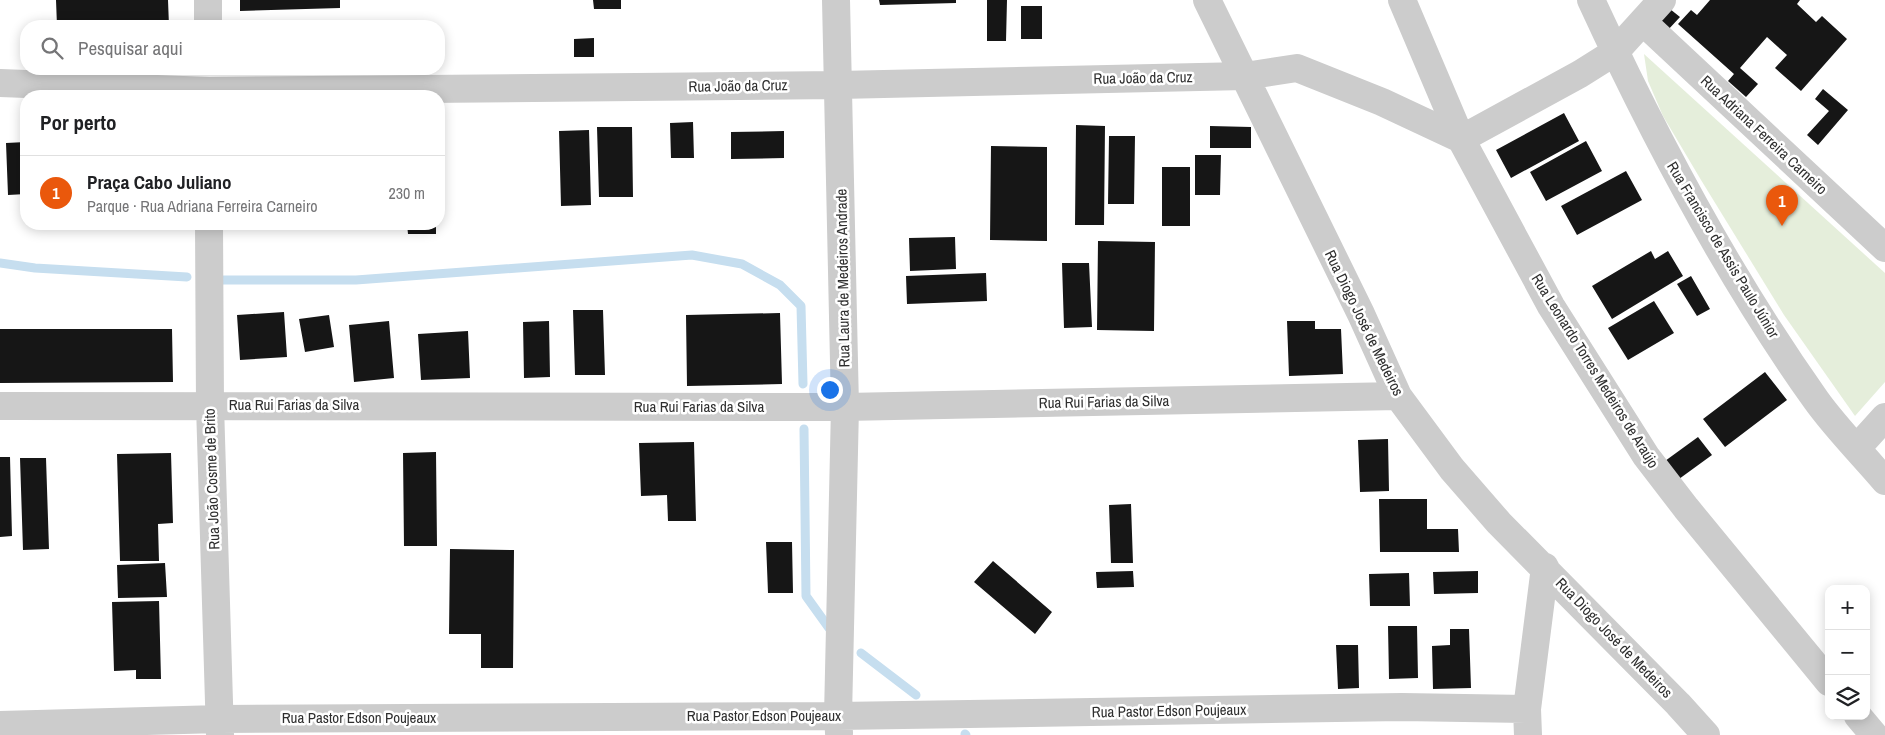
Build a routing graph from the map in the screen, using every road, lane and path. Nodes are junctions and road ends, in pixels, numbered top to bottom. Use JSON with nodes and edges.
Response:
{"nodes":[{"id":1,"x":208,"y":0,"type":"edge"},
{"id":2,"x":836,"y":0,"type":"edge"},
{"id":3,"x":1208,"y":0,"type":"edge"},
{"id":4,"x":1402,"y":0,"type":"edge"},
{"id":5,"x":1591,"y":0,"type":"edge"},
{"id":6,"x":1662,"y":0,"type":"edge"},
{"id":7,"x":208,"y":20,"type":"edge"},
{"id":8,"x":1643,"y":22,"type":"junction"},
{"id":9,"x":1615,"y":52,"type":"junction"},
{"id":10,"x":1245,"y":76,"type":"junction"},
{"id":11,"x":0,"y":83,"type":"edge"},
{"id":12,"x":209,"y":85,"type":"edge"},
{"id":13,"x":839,"y":85,"type":"junction"},
{"id":14,"x":1461,"y":139,"type":"junction"},
{"id":15,"x":209,"y":230,"type":"edge"},
{"id":16,"x":1885,"y":248,"type":"edge"},
{"id":17,"x":1398,"y":396,"type":"junction"},
{"id":18,"x":210,"y":405,"type":"junction"},
{"id":19,"x":0,"y":406,"type":"edge"},
{"id":20,"x":845,"y":407,"type":"junction"},
{"id":21,"x":1885,"y":418,"type":"edge"},
{"id":22,"x":1857,"y":448,"type":"junction"},
{"id":23,"x":1885,"y":481,"type":"edge"},
{"id":24,"x":1545,"y":567,"type":"junction"},
{"id":25,"x":1825,"y":677,"type":"edge"},
{"id":26,"x":1861,"y":720,"type":"edge"},
{"id":27,"x":1528,"y":722,"type":"edge"},
{"id":28,"x":0,"y":725,"type":"edge"},
{"id":29,"x":839,"y":726,"type":"edge"},
{"id":30,"x":220,"y":727,"type":"edge"},
{"id":31,"x":1706,"y":735,"type":"edge"},
{"id":32,"x":1874,"y":735,"type":"edge"}],
"edges":[{"from":1,"to":7,"type":"street"},
{"from":2,"to":13,"type":"street","name":"Rua Laura de Medeiros Andrade"},
{"from":3,"to":10,"type":"street","name":"Rua Diogo José de Medeiros"},
{"from":4,"to":14,"type":"street","name":"Rua Leonardo Torres Medeiros de Araújo"},
{"from":5,"to":9,"type":"street","name":"Rua Francisco de Assis Paulo Júnior"},
{"from":6,"to":8,"type":"street"},
{"from":8,"to":9,"type":"street"},
{"from":8,"to":16,"type":"street","name":"Rua Adriana Ferreira Carneiro"},
{"from":9,"to":14,"type":"street"},
{"from":9,"to":22,"type":"street","name":"Rua Francisco de Assis Paulo Júnior"},
{"from":10,"to":13,"type":"street","name":"Rua João da Cruz"},
{"from":10,"to":14,"type":"street","name":"Rua João da Cruz"},
{"from":10,"to":17,"type":"street","name":"Rua Diogo José de Medeiros"},
{"from":11,"to":12,"type":"street","name":"Rua João da Cruz"},
{"from":12,"to":13,"type":"street","name":"Rua João da Cruz"},
{"from":13,"to":20,"type":"street","name":"Rua Laura de Medeiros Andrade"},
{"from":14,"to":25,"type":"street","name":"Rua Leonardo Torres Medeiros de Araújo"},
{"from":15,"to":18,"type":"street","name":"Rua João Cosme de Brito"},
{"from":17,"to":20,"type":"street","name":"Rua Rui Farias da Silva"},
{"from":17,"to":24,"type":"street","name":"Rua Diogo José de Medeiros"},
{"from":18,"to":19,"type":"street","name":"Rua Rui Farias da Silva"},
{"from":18,"to":20,"type":"street","name":"Rua Rui Farias da Silva"},
{"from":18,"to":30,"type":"street","name":"Rua João Cosme de Brito"},
{"from":20,"to":29,"type":"street","name":"Rua Laura de Medeiros Andrade"},
{"from":21,"to":22,"type":"street"},
{"from":22,"to":23,"type":"street","name":"Rua Francisco de Assis Paulo Júnior"},
{"from":24,"to":27,"type":"street"},
{"from":24,"to":31,"type":"street","name":"Rua Diogo José de Medeiros"},
{"from":26,"to":32,"type":"street"},
{"from":27,"to":29,"type":"street","name":"Rua Pastor Edson Poujeaux"},
{"from":28,"to":30,"type":"street","name":"Rua Pastor Edson Poujeaux"},
{"from":29,"to":30,"type":"street","name":"Rua Pastor Edson Poujeaux"}]}
